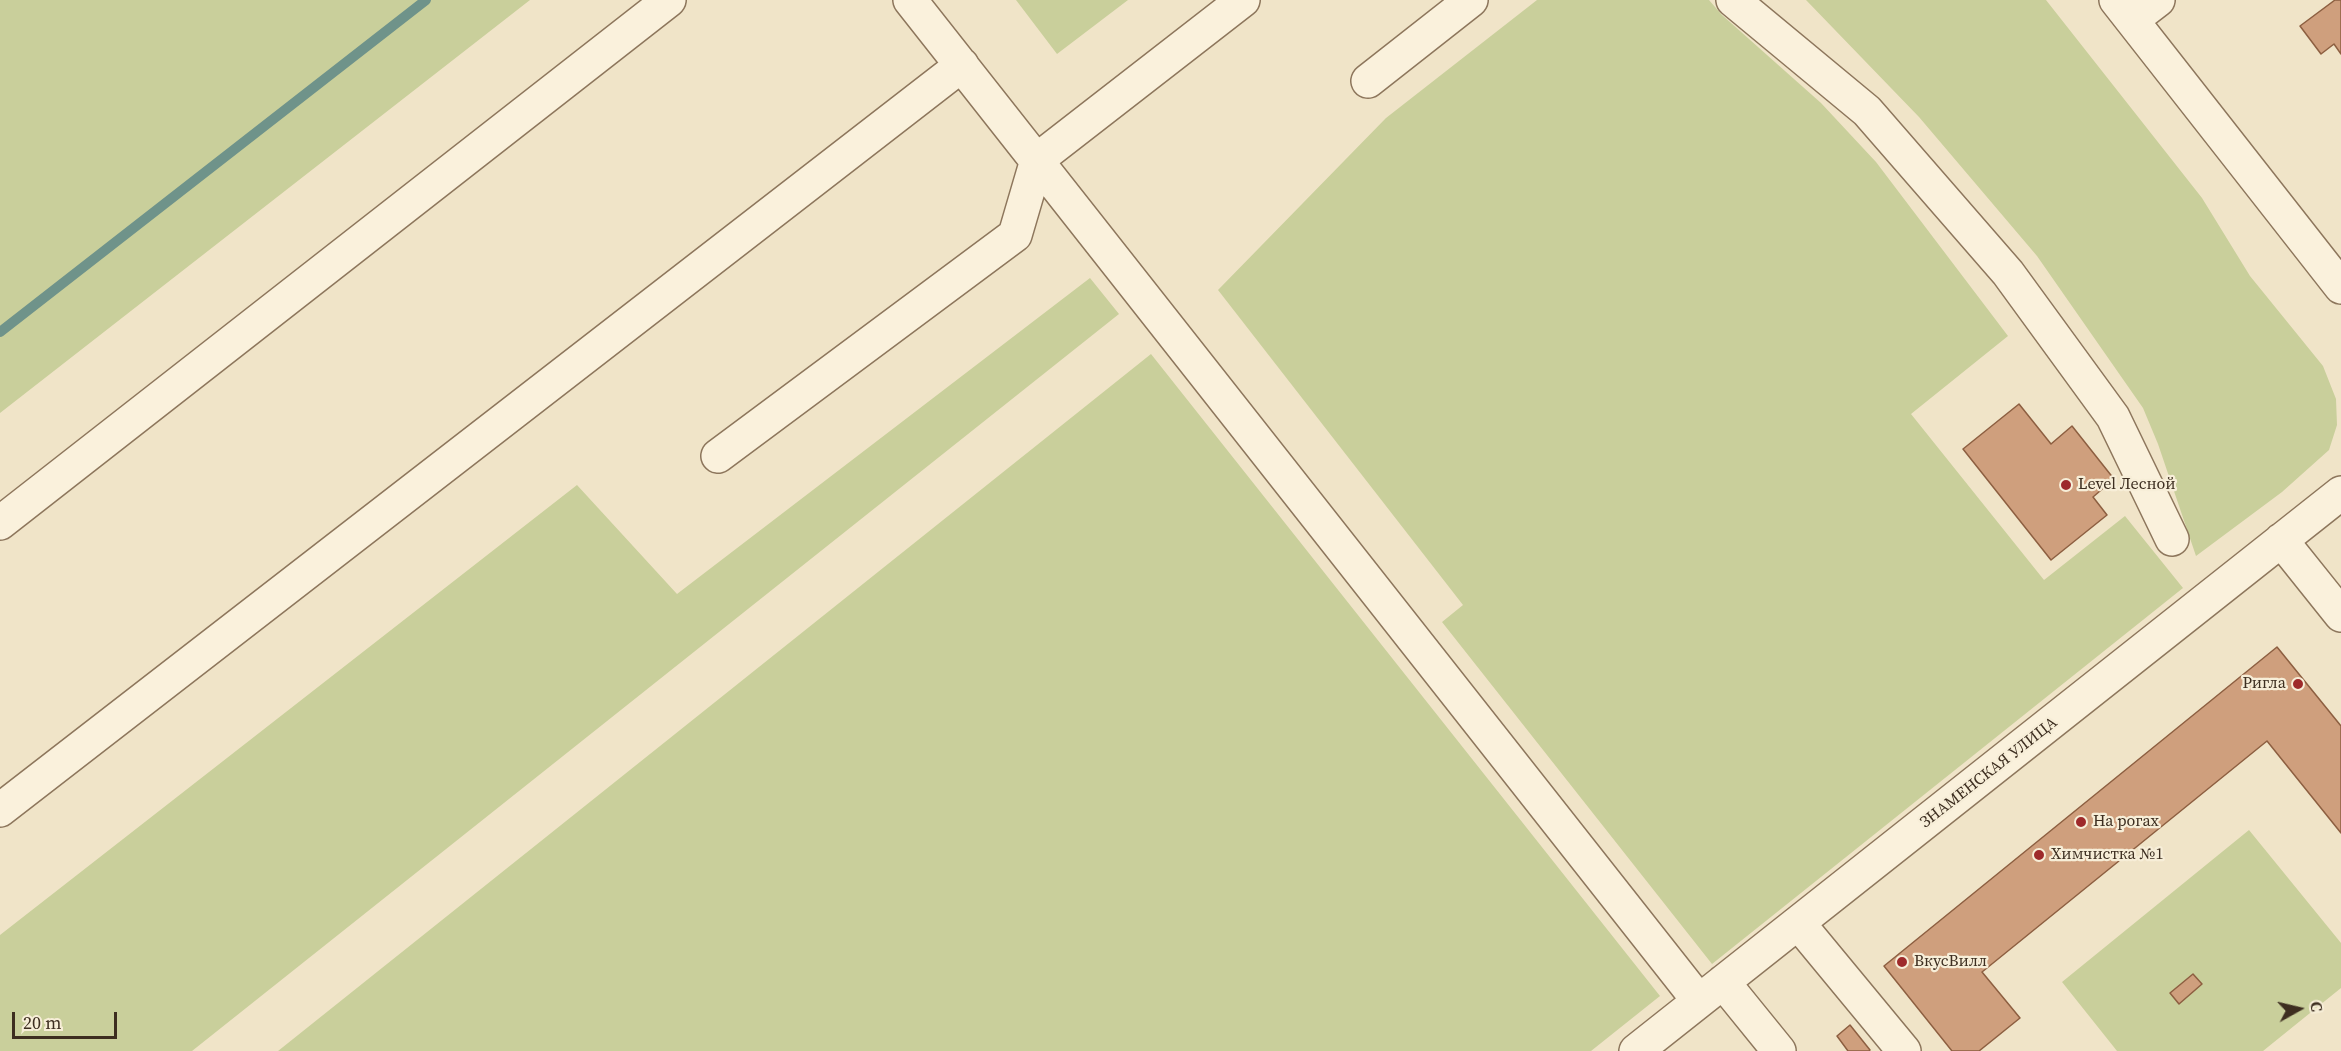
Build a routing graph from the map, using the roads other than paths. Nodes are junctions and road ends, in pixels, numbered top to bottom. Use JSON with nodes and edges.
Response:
{"nodes":[{"id":1,"x":669,"y":0,"type":"edge"},
{"id":2,"x":910,"y":0,"type":"edge"},
{"id":3,"x":1243,"y":0,"type":"edge"},
{"id":4,"x":1471,"y":0,"type":"edge"},
{"id":5,"x":1733,"y":0,"type":"edge"},
{"id":6,"x":2158,"y":0,"type":"edge"},
{"id":7,"x":2124,"y":10,"type":"edge"},
{"id":8,"x":962,"y":65,"type":"junction"},
{"id":9,"x":1368,"y":81,"type":"dead end"},
{"id":10,"x":1037,"y":160,"type":"junction"},
{"id":11,"x":2341,"y":287,"type":"edge"},
{"id":12,"x":718,"y":456,"type":"dead end"},
{"id":13,"x":2341,"y":493,"type":"edge"},
{"id":14,"x":0,"y":523,"type":"edge"},
{"id":15,"x":2172,"y":539,"type":"dead end"},
{"id":16,"x":2282,"y":540,"type":"junction"},
{"id":17,"x":2341,"y":615,"type":"edge"},
{"id":18,"x":0,"y":810,"type":"edge"},
{"id":19,"x":1799,"y":924,"type":"junction"},
{"id":20,"x":1711,"y":991,"type":"junction"},
{"id":21,"x":1636,"y":1051,"type":"edge"},
{"id":22,"x":1779,"y":1051,"type":"edge"},
{"id":23,"x":1904,"y":1051,"type":"edge"}],
"edges":[{"from":1,"to":14,"type":"street"},
{"from":2,"to":8,"type":"street"},
{"from":3,"to":10,"type":"street"},
{"from":4,"to":9,"type":"street"},
{"from":5,"to":15,"type":"street"},
{"from":6,"to":7,"type":"street"},
{"from":7,"to":11,"type":"street"},
{"from":8,"to":10,"type":"street"},
{"from":8,"to":18,"type":"street"},
{"from":10,"to":12,"type":"street"},
{"from":10,"to":20,"type":"street"},
{"from":13,"to":16,"type":"street","name":"ЗНАМЕНСКАЯ УЛИЦА"},
{"from":16,"to":17,"type":"street"},
{"from":16,"to":19,"type":"street","name":"ЗНАМЕНСКАЯ УЛИЦА"},
{"from":19,"to":20,"type":"street","name":"ЗНАМЕНСКАЯ УЛИЦА"},
{"from":19,"to":23,"type":"street"},
{"from":20,"to":21,"type":"street","name":"ЗНАМЕНСКАЯ УЛИЦА"},
{"from":20,"to":22,"type":"street"}]}
